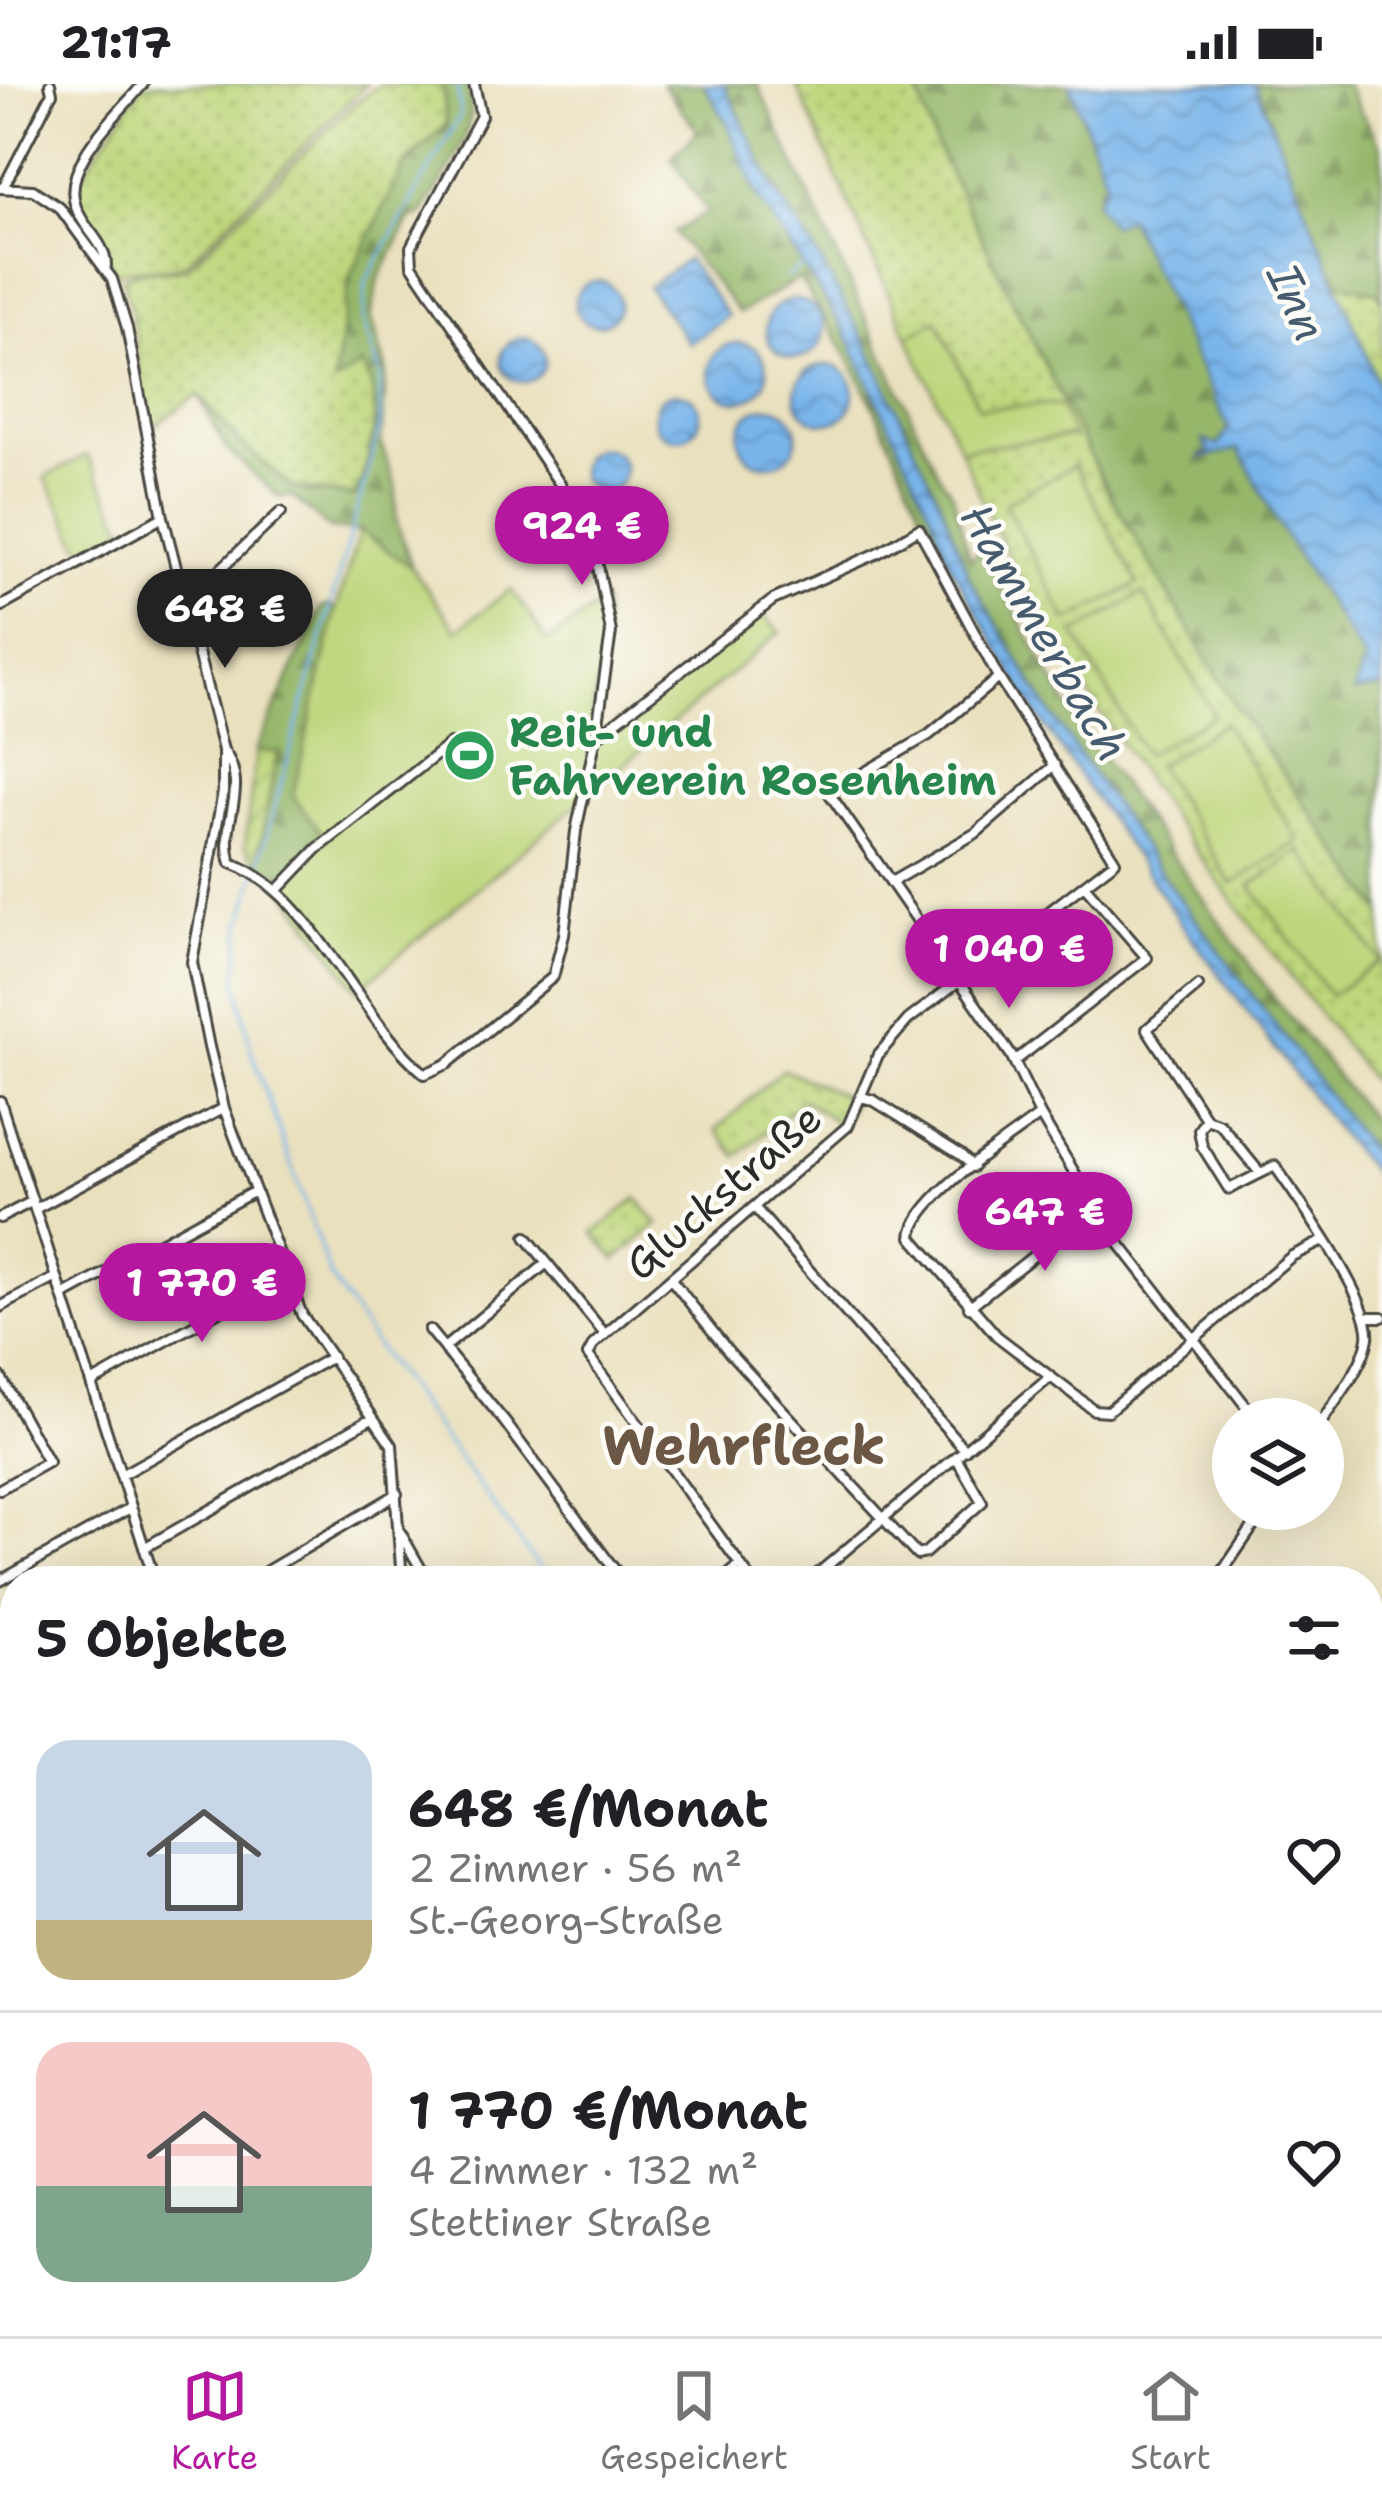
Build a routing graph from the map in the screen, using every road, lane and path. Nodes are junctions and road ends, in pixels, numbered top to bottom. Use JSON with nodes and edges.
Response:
{"nodes":[{"id":1,"x":50,"y":84,"type":"edge"},
{"id":2,"x":143,"y":84,"type":"edge"},
{"id":3,"x":474,"y":84,"type":"edge"},
{"id":4,"x":1,"y":188,"type":"edge"},
{"id":5,"x":106,"y":270,"type":"junction"},
{"id":6,"x":281,"y":512,"type":"dead end"},
{"id":7,"x":164,"y":517,"type":"junction"},
{"id":8,"x":185,"y":603,"type":"junction"},
{"id":9,"x":0,"y":607,"type":"edge"},
{"id":10,"x":998,"y":677,"type":"junction"},
{"id":11,"x":596,"y":737,"type":"junction"},
{"id":12,"x":450,"y":744,"type":"dead end"},
{"id":13,"x":223,"y":750,"type":"junction"},
{"id":14,"x":1055,"y":765,"type":"junction"},
{"id":15,"x":893,"y":881,"type":"junction"},
{"id":16,"x":1084,"y":885,"type":"junction"},
{"id":17,"x":278,"y":890,"type":"junction"},
{"id":18,"x":962,"y":979,"type":"junction"},
{"id":19,"x":1198,"y":986,"type":"dead end"},
{"id":20,"x":1015,"y":1061,"type":"junction"},
{"id":21,"x":861,"y":1097,"type":"junction"},
{"id":22,"x":0,"y":1101,"type":"edge"},
{"id":23,"x":224,"y":1108,"type":"junction"},
{"id":24,"x":1040,"y":1115,"type":"junction"},
{"id":25,"x":1206,"y":1119,"type":"junction"},
{"id":26,"x":973,"y":1167,"type":"junction"},
{"id":27,"x":1260,"y":1174,"type":"junction"},
{"id":28,"x":255,"y":1191,"type":"junction"},
{"id":29,"x":34,"y":1205,"type":"junction"},
{"id":30,"x":756,"y":1208,"type":"junction"},
{"id":31,"x":1094,"y":1208,"type":"junction"},
{"id":32,"x":0,"y":1218,"type":"edge"},
{"id":33,"x":526,"y":1237,"type":"dead end"},
{"id":34,"x":1324,"y":1240,"type":"junction"},
{"id":35,"x":547,"y":1263,"type":"junction"},
{"id":36,"x":284,"y":1275,"type":"junction"},
{"id":37,"x":57,"y":1276,"type":"junction"},
{"id":38,"x":671,"y":1279,"type":"junction"},
{"id":39,"x":63,"y":1295,"type":"junction"},
{"id":40,"x":0,"y":1306,"type":"edge"},
{"id":41,"x":969,"y":1307,"type":"junction"},
{"id":42,"x":1366,"y":1317,"type":"junction"},
{"id":43,"x":1382,"y":1318,"type":"edge"},
{"id":44,"x":429,"y":1330,"type":"dead end"},
{"id":45,"x":603,"y":1332,"type":"junction"},
{"id":46,"x":1193,"y":1338,"type":"junction"},
{"id":47,"x":444,"y":1348,"type":"junction"},
{"id":48,"x":332,"y":1357,"type":"junction"},
{"id":49,"x":0,"y":1376,"type":"edge"},
{"id":50,"x":1048,"y":1378,"type":"junction"},
{"id":51,"x":93,"y":1382,"type":"junction"},
{"id":52,"x":1240,"y":1398,"type":"edge"},
{"id":53,"x":1337,"y":1398,"type":"edge"},
{"id":54,"x":370,"y":1419,"type":"junction"},
{"id":55,"x":965,"y":1450,"type":"junction"},
{"id":56,"x":956,"y":1457,"type":"junction"},
{"id":57,"x":121,"y":1475,"type":"junction"},
{"id":58,"x":0,"y":1489,"type":"edge"},
{"id":59,"x":397,"y":1494,"type":"junction"},
{"id":60,"x":130,"y":1508,"type":"junction"},
{"id":61,"x":883,"y":1518,"type":"junction"},
{"id":62,"x":398,"y":1525,"type":"junction"},
{"id":63,"x":1251,"y":1530,"type":"edge"},
{"id":64,"x":144,"y":1549,"type":"junction"},
{"id":65,"x":740,"y":1565,"type":"edge"},
{"id":66,"x":27,"y":1566,"type":"edge"},
{"id":67,"x":148,"y":1566,"type":"edge"},
{"id":68,"x":275,"y":1566,"type":"edge"},
{"id":69,"x":401,"y":1566,"type":"edge"},
{"id":70,"x":419,"y":1566,"type":"edge"},
{"id":71,"x":612,"y":1566,"type":"edge"},
{"id":72,"x":827,"y":1566,"type":"edge"},
{"id":73,"x":1226,"y":1566,"type":"edge"}],
"edges":[{"from":1,"to":4,"type":"street"},
{"from":2,"to":5,"type":"street"},
{"from":3,"to":11,"type":"street"},
{"from":4,"to":5,"type":"street"},
{"from":5,"to":7,"type":"street"},
{"from":6,"to":8,"type":"street"},
{"from":7,"to":8,"type":"street"},
{"from":7,"to":9,"type":"street"},
{"from":8,"to":13,"type":"street"},
{"from":10,"to":11,"type":"street"},
{"from":10,"to":14,"type":"street"},
{"from":10,"to":15,"type":"street"},
{"from":11,"to":17,"type":"street"},
{"from":12,"to":17,"type":"street"},
{"from":13,"to":17,"type":"street"},
{"from":13,"to":23,"type":"street"},
{"from":14,"to":15,"type":"street"},
{"from":14,"to":16,"type":"street","name":"Gluckstraße"},
{"from":15,"to":18,"type":"street"},
{"from":16,"to":18,"type":"street","name":"Gluckstraße"},
{"from":16,"to":20,"type":"street"},
{"from":18,"to":20,"type":"street"},
{"from":18,"to":21,"type":"street","name":"Gluckstraße"},
{"from":19,"to":25,"type":"street"},
{"from":20,"to":24,"type":"street"},
{"from":21,"to":26,"type":"street"},
{"from":21,"to":30,"type":"street","name":"Gluckstraße"},
{"from":22,"to":29,"type":"street"},
{"from":23,"to":28,"type":"street"},
{"from":23,"to":29,"type":"street"},
{"from":24,"to":26,"type":"street"},
{"from":24,"to":31,"type":"street"},
{"from":25,"to":27,"type":"street"},
{"from":25,"to":27,"type":"street"},
{"from":26,"to":41,"type":"street"},
{"from":27,"to":34,"type":"street"},
{"from":28,"to":36,"type":"street"},
{"from":28,"to":39,"type":"street"},
{"from":29,"to":32,"type":"street"},
{"from":29,"to":37,"type":"street"},
{"from":30,"to":38,"type":"street","name":"Gluckstraße"},
{"from":30,"to":55,"type":"street"},
{"from":31,"to":41,"type":"street"},
{"from":31,"to":46,"type":"street"},
{"from":33,"to":35,"type":"street"},
{"from":34,"to":42,"type":"street"},
{"from":34,"to":46,"type":"street"},
{"from":35,"to":45,"type":"street"},
{"from":35,"to":47,"type":"street"},
{"from":36,"to":48,"type":"street"},
{"from":36,"to":51,"type":"street"},
{"from":37,"to":39,"type":"street"},
{"from":37,"to":40,"type":"street"},
{"from":38,"to":45,"type":"street","name":"Gluckstraße"},
{"from":38,"to":61,"type":"street"},
{"from":39,"to":51,"type":"street"},
{"from":41,"to":50,"type":"street"},
{"from":42,"to":43,"type":"street"},
{"from":42,"to":53,"type":"street"},
{"from":44,"to":47,"type":"street"},
{"from":45,"to":65,"type":"street"},
{"from":46,"to":50,"type":"street"},
{"from":46,"to":52,"type":"street"},
{"from":47,"to":71,"type":"street"},
{"from":48,"to":54,"type":"street"},
{"from":48,"to":57,"type":"street"},
{"from":49,"to":58,"type":"street"},
{"from":50,"to":55,"type":"street"},
{"from":51,"to":57,"type":"street"},
{"from":54,"to":59,"type":"street"},
{"from":54,"to":64,"type":"street"},
{"from":55,"to":56,"type":"street"},
{"from":56,"to":61,"type":"street"},
{"from":56,"to":61,"type":"street"},
{"from":57,"to":60,"type":"street"},
{"from":59,"to":62,"type":"street"},
{"from":59,"to":68,"type":"street"},
{"from":60,"to":64,"type":"street"},
{"from":60,"to":66,"type":"street"},
{"from":61,"to":72,"type":"street"},
{"from":62,"to":69,"type":"street"},
{"from":62,"to":70,"type":"street"},
{"from":63,"to":73,"type":"street"},
{"from":64,"to":67,"type":"street"}]}
